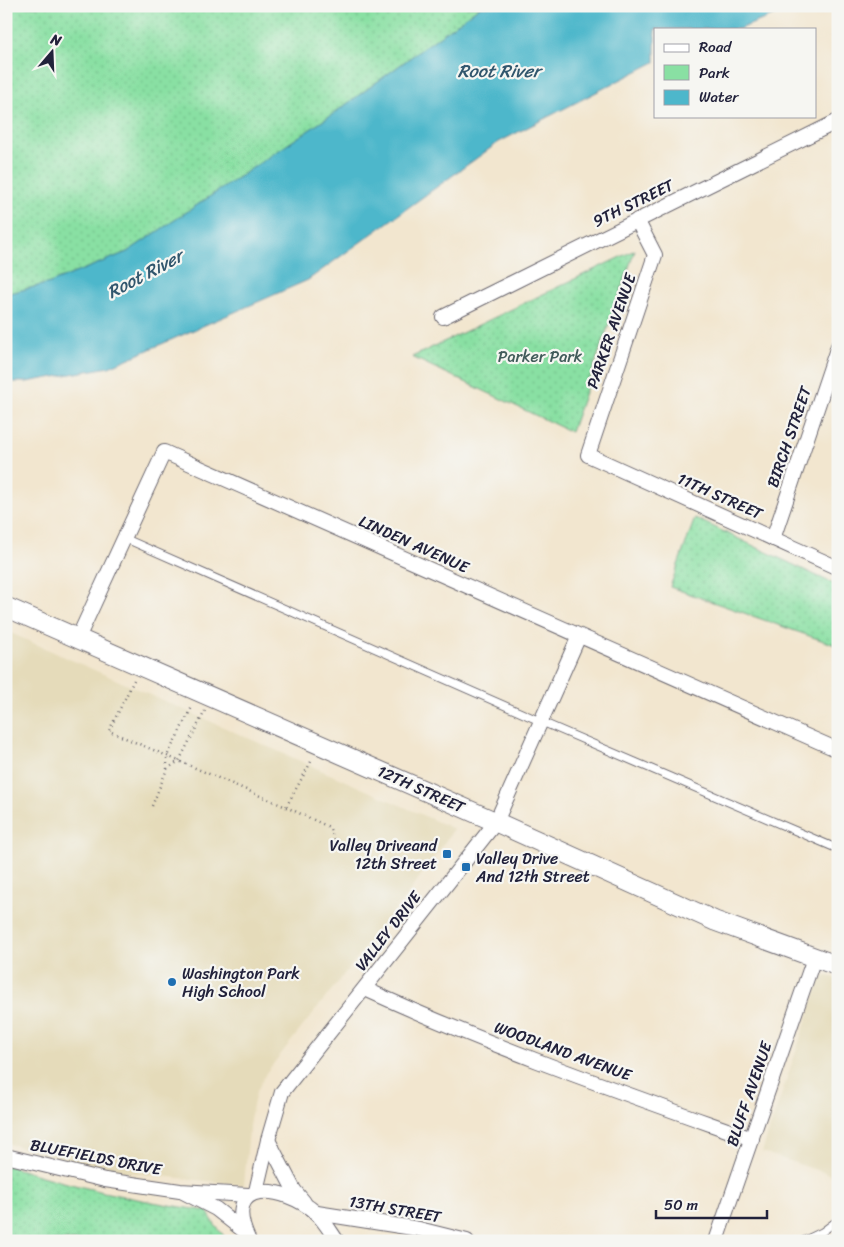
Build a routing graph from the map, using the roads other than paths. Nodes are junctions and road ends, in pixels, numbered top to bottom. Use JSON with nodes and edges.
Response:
{"nodes":[{"id":1,"x":838,"y":121,"type":"edge"},
{"id":2,"x":637,"y":220,"type":"junction"},
{"id":3,"x":443,"y":317,"type":"dead end"},
{"id":4,"x":838,"y":346,"type":"edge"},
{"id":5,"x":588,"y":455,"type":"joint"},
{"id":6,"x":124,"y":538,"type":"junction"},
{"id":7,"x":773,"y":539,"type":"junction"},
{"id":8,"x":838,"y":568,"type":"edge"},
{"id":9,"x":6,"y":607,"type":"edge"},
{"id":10,"x":579,"y":636,"type":"junction"},
{"id":11,"x":78,"y":638,"type":"junction"},
{"id":12,"x":542,"y":722,"type":"junction"},
{"id":13,"x":838,"y":750,"type":"edge"},
{"id":14,"x":496,"y":822,"type":"junction"},
{"id":15,"x":838,"y":850,"type":"edge"},
{"id":16,"x":814,"y":958,"type":"junction"},
{"id":17,"x":838,"y":966,"type":"edge"},
{"id":18,"x":365,"y":989,"type":"junction"},
{"id":19,"x":752,"y":1139,"type":"junction"},
{"id":20,"x":268,"y":1140,"type":"junction"},
{"id":21,"x":6,"y":1156,"type":"edge"},
{"id":22,"x":180,"y":1191,"type":"junction"},
{"id":23,"x":252,"y":1193,"type":"junction"},
{"id":24,"x":313,"y":1211,"type":"junction"},
{"id":25,"x":838,"y":1220,"type":"edge"},
{"id":26,"x":247,"y":1236,"type":"edge"},
{"id":27,"x":336,"y":1241,"type":"edge"},
{"id":28,"x":467,"y":1241,"type":"edge"},
{"id":29,"x":716,"y":1241,"type":"edge"},
{"id":30,"x":803,"y":1241,"type":"edge"}],
"edges":[{"from":1,"to":2,"type":"street","name":"9TH STREET"},
{"from":2,"to":3,"type":"street","name":"9TH STREET"},
{"from":2,"to":5,"type":"street","name":"PARKER AVENUE"},
{"from":4,"to":7,"type":"street","name":"BIRCH STREET"},
{"from":5,"to":7,"type":"street","name":"11TH STREET"},
{"from":6,"to":10,"type":"street","name":"LINDEN AVENUE"},
{"from":6,"to":11,"type":"street","name":"LINDEN AVENUE"},
{"from":6,"to":12,"type":"lane"},
{"from":7,"to":8,"type":"street","name":"11TH STREET"},
{"from":9,"to":11,"type":"street","name":"12TH STREET"},
{"from":10,"to":12,"type":"street","name":"VALLEY DRIVE"},
{"from":10,"to":13,"type":"street","name":"LINDEN AVENUE"},
{"from":11,"to":14,"type":"street","name":"12TH STREET"},
{"from":12,"to":14,"type":"street","name":"VALLEY DRIVE"},
{"from":12,"to":15,"type":"lane"},
{"from":14,"to":16,"type":"street","name":"12TH STREET"},
{"from":14,"to":18,"type":"street","name":"VALLEY DRIVE"},
{"from":16,"to":17,"type":"street","name":"12TH STREET"},
{"from":16,"to":19,"type":"street","name":"BLUFF AVENUE"},
{"from":18,"to":19,"type":"street","name":"WOODLAND AVENUE"},
{"from":18,"to":20,"type":"street","name":"VALLEY DRIVE"},
{"from":19,"to":29,"type":"street","name":"BLUFF AVENUE"},
{"from":20,"to":23,"type":"street","name":"VALLEY DRIVE"},
{"from":20,"to":24,"type":"street"},
{"from":21,"to":22,"type":"street","name":"BLUEFIELDS DRIVE"},
{"from":22,"to":23,"type":"street","name":"BLUEFIELDS DRIVE"},
{"from":22,"to":26,"type":"street","name":"BLUEFIELDS DRIVE"},
{"from":23,"to":24,"type":"street","name":"BLUEFIELDS DRIVE"},
{"from":23,"to":26,"type":"street","name":"VALLEY DRIVE"},
{"from":24,"to":27,"type":"street"},
{"from":24,"to":28,"type":"street","name":"13TH STREET"},
{"from":25,"to":30,"type":"lane"}]}
